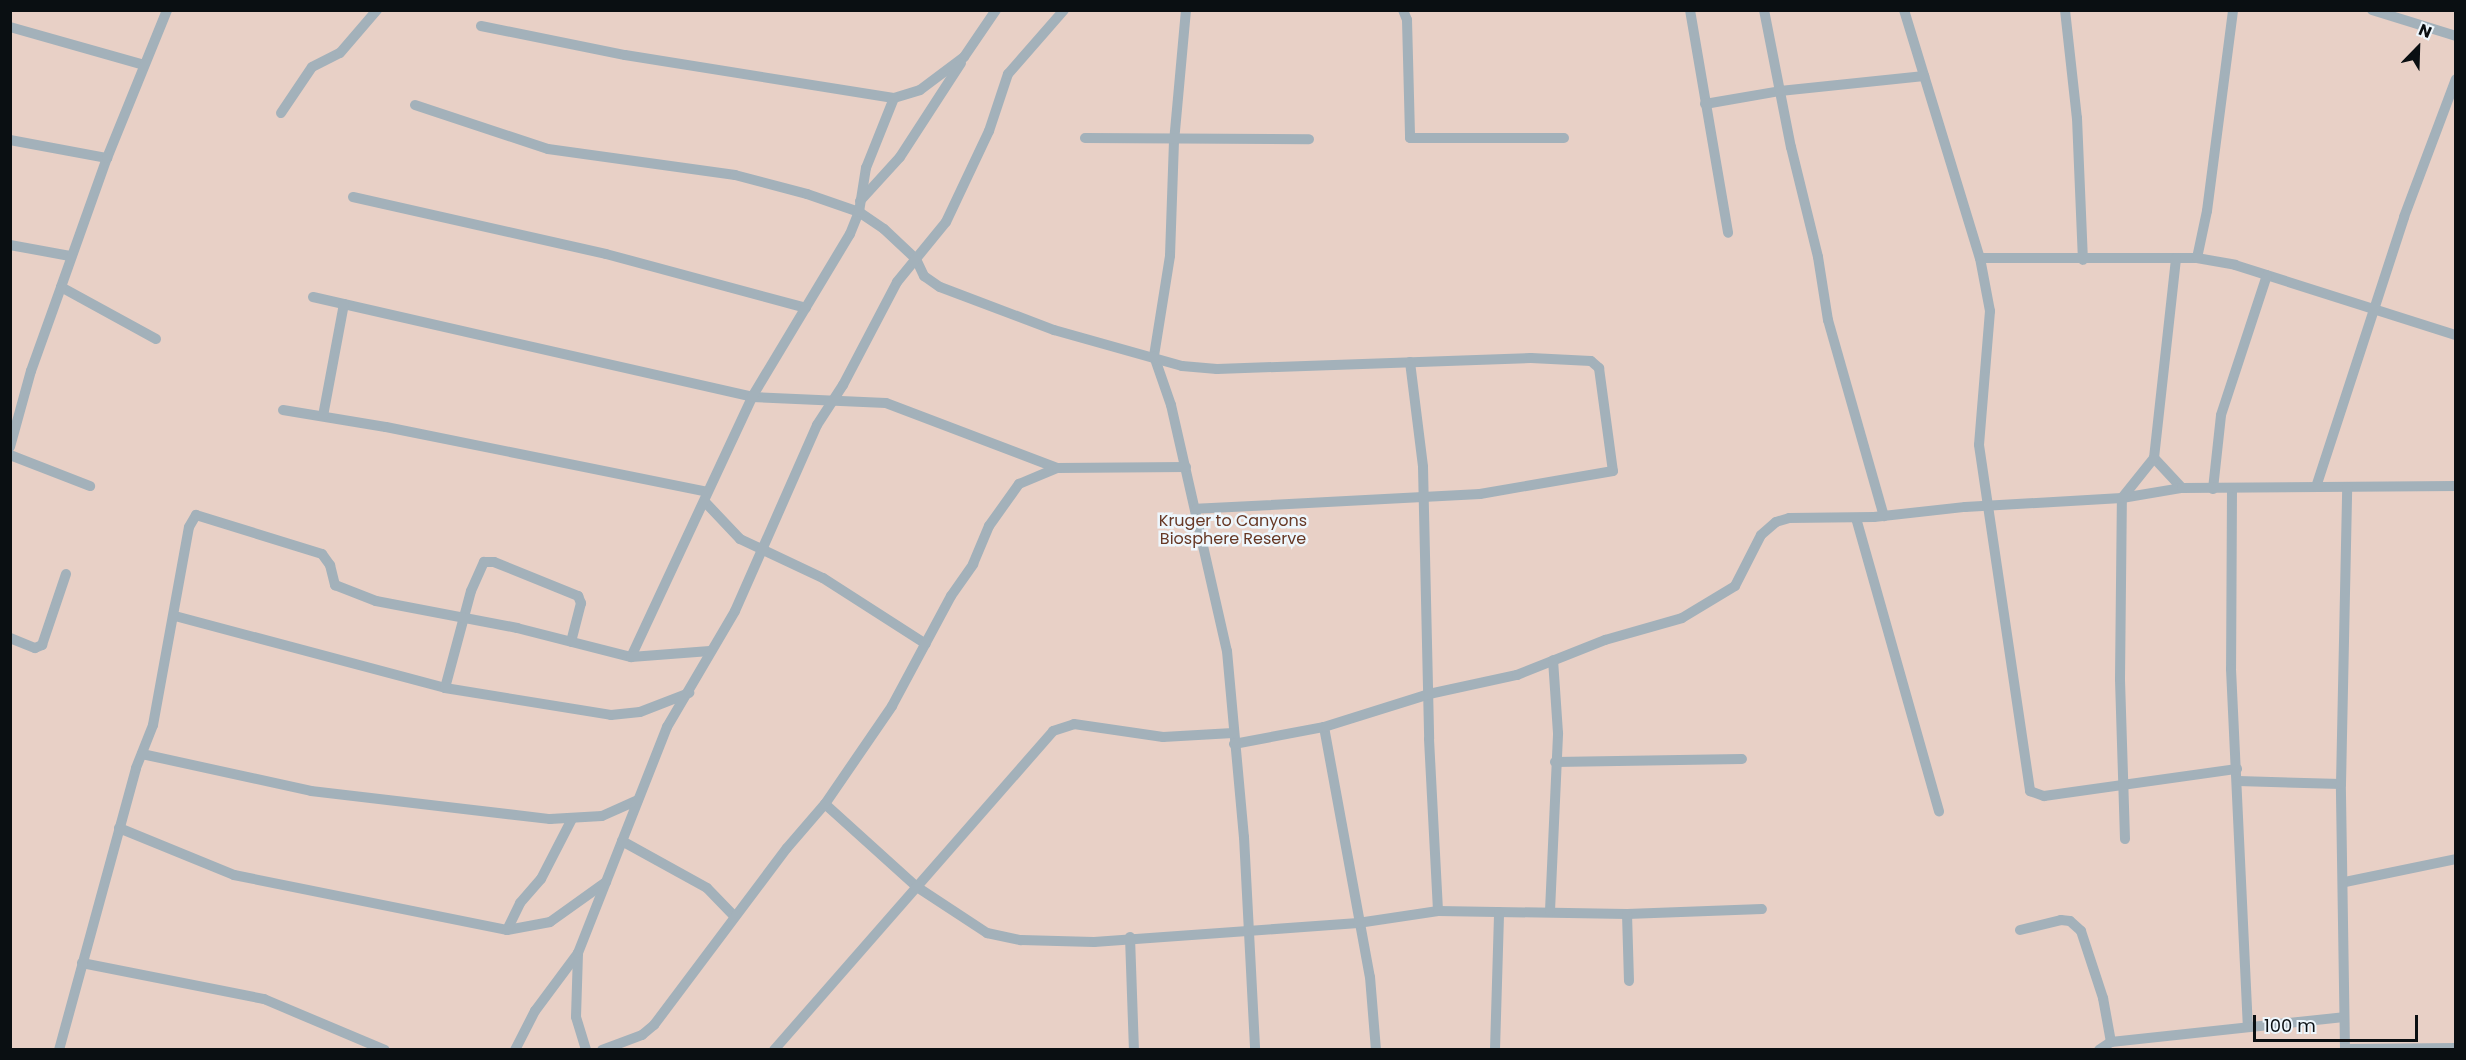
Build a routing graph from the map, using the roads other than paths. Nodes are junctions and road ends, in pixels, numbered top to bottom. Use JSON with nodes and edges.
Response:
{"nodes":[{"id":1,"x":166,"y":10,"type":"edge"},
{"id":2,"x":377,"y":10,"type":"edge"},
{"id":3,"x":996,"y":10,"type":"edge"},
{"id":4,"x":1064,"y":10,"type":"edge"},
{"id":5,"x":1186,"y":10,"type":"edge"},
{"id":6,"x":1403,"y":10,"type":"edge"},
{"id":7,"x":1690,"y":10,"type":"edge"},
{"id":8,"x":1764,"y":10,"type":"edge"},
{"id":9,"x":1904,"y":10,"type":"edge"},
{"id":10,"x":2066,"y":10,"type":"edge"},
{"id":11,"x":2233,"y":10,"type":"edge"},
{"id":12,"x":2372,"y":10,"type":"edge"},
{"id":13,"x":481,"y":26,"type":"dead end"},
{"id":14,"x":10,"y":27,"type":"edge"},
{"id":15,"x":2456,"y":36,"type":"edge"},
{"id":16,"x":964,"y":57,"type":"junction"},
{"id":17,"x":144,"y":65,"type":"junction"},
{"id":18,"x":1924,"y":76,"type":"junction"},
{"id":19,"x":2456,"y":79,"type":"edge"},
{"id":20,"x":1780,"y":91,"type":"junction"},
{"id":21,"x":894,"y":98,"type":"junction"},
{"id":22,"x":1706,"y":104,"type":"junction"},
{"id":23,"x":415,"y":105,"type":"dead end"},
{"id":24,"x":281,"y":113,"type":"dead end"},
{"id":25,"x":1085,"y":138,"type":"dead end"},
{"id":26,"x":1564,"y":138,"type":"dead end"},
{"id":27,"x":1309,"y":139,"type":"dead end"},
{"id":28,"x":10,"y":140,"type":"edge"},
{"id":29,"x":1174,"y":141,"type":"junction"},
{"id":30,"x":107,"y":158,"type":"junction"},
{"id":31,"x":353,"y":197,"type":"dead end"},
{"id":32,"x":860,"y":206,"type":"junction"},
{"id":33,"x":1728,"y":233,"type":"dead end"},
{"id":34,"x":10,"y":245,"type":"edge"},
{"id":35,"x":70,"y":256,"type":"junction"},
{"id":36,"x":1980,"y":258,"type":"junction"},
{"id":37,"x":2176,"y":258,"type":"junction"},
{"id":38,"x":2197,"y":258,"type":"junction"},
{"id":39,"x":916,"y":259,"type":"junction"},
{"id":40,"x":2083,"y":260,"type":"junction"},
{"id":41,"x":2267,"y":275,"type":"junction"},
{"id":42,"x":61,"y":287,"type":"junction"},
{"id":43,"x":313,"y":297,"type":"dead end"},
{"id":44,"x":344,"y":304,"type":"junction"},
{"id":45,"x":806,"y":308,"type":"junction"},
{"id":46,"x":2373,"y":310,"type":"junction"},
{"id":47,"x":2456,"y":336,"type":"edge"},
{"id":48,"x":156,"y":339,"type":"dead end"},
{"id":49,"x":1154,"y":356,"type":"junction"},
{"id":50,"x":1410,"y":362,"type":"junction"},
{"id":51,"x":752,"y":397,"type":"junction"},
{"id":52,"x":832,"y":403,"type":"junction"},
{"id":53,"x":283,"y":410,"type":"dead end"},
{"id":54,"x":323,"y":416,"type":"junction"},
{"id":55,"x":10,"y":447,"type":"edge"},
{"id":56,"x":10,"y":455,"type":"edge"},
{"id":57,"x":2154,"y":458,"type":"junction"},
{"id":58,"x":1186,"y":467,"type":"junction"},
{"id":59,"x":1057,"y":468,"type":"junction"},
{"id":60,"x":90,"y":486,"type":"dead end"},
{"id":61,"x":2456,"y":486,"type":"edge"},
{"id":62,"x":2316,"y":487,"type":"junction"},
{"id":63,"x":2347,"y":487,"type":"junction"},
{"id":64,"x":2182,"y":488,"type":"junction"},
{"id":65,"x":2213,"y":489,"type":"junction"},
{"id":66,"x":2232,"y":489,"type":"junction"},
{"id":67,"x":1423,"y":496,"type":"junction"},
{"id":68,"x":706,"y":497,"type":"junction"},
{"id":69,"x":2122,"y":498,"type":"junction"},
{"id":70,"x":1987,"y":506,"type":"junction"},
{"id":71,"x":1196,"y":509,"type":"junction"},
{"id":72,"x":1884,"y":516,"type":"junction"},
{"id":73,"x":1856,"y":518,"type":"junction"},
{"id":74,"x":763,"y":550,"type":"junction"},
{"id":75,"x":66,"y":574,"type":"dead end"},
{"id":76,"x":175,"y":616,"type":"junction"},
{"id":77,"x":464,"y":621,"type":"junction"},
{"id":78,"x":10,"y":638,"type":"edge"},
{"id":79,"x":571,"y":642,"type":"junction"},
{"id":80,"x":926,"y":644,"type":"junction"},
{"id":81,"x":710,"y":651,"type":"junction"},
{"id":82,"x":632,"y":657,"type":"junction"},
{"id":83,"x":1554,"y":660,"type":"junction"},
{"id":84,"x":445,"y":688,"type":"junction"},
{"id":85,"x":689,"y":693,"type":"junction"},
{"id":86,"x":1429,"y":694,"type":"junction"},
{"id":87,"x":1324,"y":728,"type":"junction"},
{"id":88,"x":1233,"y":738,"type":"junction"},
{"id":89,"x":142,"y":754,"type":"junction"},
{"id":90,"x":1742,"y":759,"type":"dead end"},
{"id":91,"x":1555,"y":762,"type":"junction"},
{"id":92,"x":2237,"y":775,"type":"junction"},
{"id":93,"x":2123,"y":784,"type":"junction"},
{"id":94,"x":2341,"y":784,"type":"junction"},
{"id":95,"x":638,"y":800,"type":"junction"},
{"id":96,"x":825,"y":804,"type":"junction"},
{"id":97,"x":1939,"y":812,"type":"dead end"},
{"id":98,"x":572,"y":819,"type":"junction"},
{"id":99,"x":119,"y":828,"type":"junction"},
{"id":100,"x":2125,"y":839,"type":"dead end"},
{"id":101,"x":621,"y":841,"type":"junction"},
{"id":102,"x":2456,"y":859,"type":"edge"},
{"id":103,"x":606,"y":882,"type":"junction"},
{"id":104,"x":2345,"y":882,"type":"junction"},
{"id":105,"x":917,"y":887,"type":"junction"},
{"id":106,"x":1762,"y":909,"type":"dead end"},
{"id":107,"x":1438,"y":911,"type":"junction"},
{"id":108,"x":1550,"y":911,"type":"junction"},
{"id":109,"x":1499,"y":912,"type":"junction"},
{"id":110,"x":1627,"y":914,"type":"junction"},
{"id":111,"x":734,"y":916,"type":"junction"},
{"id":112,"x":1358,"y":923,"type":"junction"},
{"id":113,"x":507,"y":930,"type":"junction"},
{"id":114,"x":1249,"y":930,"type":"junction"},
{"id":115,"x":2020,"y":930,"type":"dead end"},
{"id":116,"x":1130,"y":937,"type":"junction"},
{"id":117,"x":578,"y":953,"type":"junction"},
{"id":118,"x":82,"y":963,"type":"junction"},
{"id":119,"x":1629,"y":981,"type":"dead end"},
{"id":120,"x":2344,"y":1017,"type":"junction"},
{"id":121,"x":2248,"y":1026,"type":"junction"},
{"id":122,"x":2111,"y":1042,"type":"junction"},
{"id":123,"x":2456,"y":1048,"type":"edge"},
{"id":124,"x":2345,"y":1049,"type":"edge"},
{"id":125,"x":59,"y":1050,"type":"edge"},
{"id":126,"x":386,"y":1050,"type":"edge"},
{"id":127,"x":515,"y":1050,"type":"edge"},
{"id":128,"x":586,"y":1050,"type":"edge"},
{"id":129,"x":602,"y":1050,"type":"edge"},
{"id":130,"x":774,"y":1050,"type":"edge"},
{"id":131,"x":1134,"y":1050,"type":"edge"},
{"id":132,"x":1255,"y":1050,"type":"edge"},
{"id":133,"x":1376,"y":1050,"type":"edge"},
{"id":134,"x":1495,"y":1050,"type":"edge"},
{"id":135,"x":2099,"y":1050,"type":"edge"}],
"edges":[{"from":1,"to":17,"type":"street"},
{"from":2,"to":24,"type":"street"},
{"from":3,"to":16,"type":"street"},
{"from":4,"to":39,"type":"street"},
{"from":5,"to":29,"type":"street"},
{"from":6,"to":26,"type":"street"},
{"from":7,"to":22,"type":"street"},
{"from":8,"to":20,"type":"street"},
{"from":9,"to":18,"type":"street"},
{"from":10,"to":40,"type":"street"},
{"from":11,"to":38,"type":"street"},
{"from":12,"to":15,"type":"street"},
{"from":13,"to":21,"type":"street"},
{"from":14,"to":17,"type":"street"},
{"from":16,"to":21,"type":"street"},
{"from":16,"to":32,"type":"street"},
{"from":17,"to":30,"type":"street"},
{"from":18,"to":20,"type":"street"},
{"from":18,"to":36,"type":"street"},
{"from":19,"to":46,"type":"street"},
{"from":20,"to":22,"type":"street"},
{"from":20,"to":72,"type":"street"},
{"from":21,"to":32,"type":"street"},
{"from":22,"to":33,"type":"street"},
{"from":23,"to":32,"type":"street"},
{"from":25,"to":29,"type":"street"},
{"from":27,"to":29,"type":"street"},
{"from":28,"to":30,"type":"street"},
{"from":29,"to":49,"type":"street"},
{"from":30,"to":35,"type":"street"},
{"from":31,"to":45,"type":"street"},
{"from":32,"to":39,"type":"street"},
{"from":32,"to":45,"type":"street"},
{"from":34,"to":35,"type":"street"},
{"from":35,"to":42,"type":"street"},
{"from":36,"to":40,"type":"street"},
{"from":36,"to":70,"type":"street"},
{"from":37,"to":38,"type":"street"},
{"from":37,"to":40,"type":"street"},
{"from":37,"to":57,"type":"street"},
{"from":38,"to":41,"type":"street"},
{"from":39,"to":49,"type":"street"},
{"from":39,"to":52,"type":"street"},
{"from":41,"to":46,"type":"street"},
{"from":41,"to":65,"type":"street"},
{"from":42,"to":48,"type":"street"},
{"from":42,"to":55,"type":"street"},
{"from":43,"to":44,"type":"street"},
{"from":44,"to":51,"type":"street"},
{"from":44,"to":54,"type":"street"},
{"from":45,"to":51,"type":"street"},
{"from":46,"to":47,"type":"street"},
{"from":46,"to":62,"type":"street"},
{"from":49,"to":50,"type":"street"},
{"from":49,"to":58,"type":"street"},
{"from":50,"to":67,"type":"street"},
{"from":50,"to":67,"type":"street"},
{"from":51,"to":52,"type":"street"},
{"from":51,"to":68,"type":"street"},
{"from":52,"to":59,"type":"street"},
{"from":52,"to":74,"type":"street"},
{"from":53,"to":54,"type":"street"},
{"from":54,"to":68,"type":"street"},
{"from":56,"to":60,"type":"street"},
{"from":57,"to":64,"type":"street"},
{"from":57,"to":69,"type":"street"},
{"from":58,"to":59,"type":"street"},
{"from":58,"to":71,"type":"street"},
{"from":59,"to":80,"type":"street"},
{"from":61,"to":63,"type":"street"},
{"from":62,"to":63,"type":"street"},
{"from":62,"to":66,"type":"street"},
{"from":63,"to":94,"type":"street"},
{"from":64,"to":65,"type":"street"},
{"from":64,"to":69,"type":"street"},
{"from":65,"to":66,"type":"street"},
{"from":66,"to":92,"type":"street"},
{"from":67,"to":71,"type":"street"},
{"from":67,"to":86,"type":"street"},
{"from":68,"to":74,"type":"street"},
{"from":68,"to":82,"type":"street"},
{"from":69,"to":70,"type":"street"},
{"from":69,"to":93,"type":"street"},
{"from":70,"to":72,"type":"street"},
{"from":70,"to":93,"type":"street"},
{"from":71,"to":88,"type":"street"},
{"from":72,"to":73,"type":"street"},
{"from":73,"to":83,"type":"street"},
{"from":73,"to":97,"type":"street"},
{"from":74,"to":80,"type":"street"},
{"from":74,"to":81,"type":"street"},
{"from":75,"to":78,"type":"street"},
{"from":76,"to":77,"type":"street"},
{"from":76,"to":84,"type":"street"},
{"from":76,"to":89,"type":"street"},
{"from":77,"to":79,"type":"street"},
{"from":77,"to":79,"type":"street"},
{"from":77,"to":84,"type":"street"},
{"from":79,"to":82,"type":"street"},
{"from":80,"to":96,"type":"street"},
{"from":81,"to":82,"type":"street"},
{"from":81,"to":85,"type":"street"},
{"from":83,"to":86,"type":"street"},
{"from":83,"to":91,"type":"street"},
{"from":84,"to":85,"type":"street"},
{"from":85,"to":95,"type":"street"},
{"from":86,"to":87,"type":"street"},
{"from":86,"to":107,"type":"street"},
{"from":87,"to":88,"type":"street"},
{"from":87,"to":112,"type":"street"},
{"from":88,"to":105,"type":"street"},
{"from":88,"to":114,"type":"street"},
{"from":89,"to":98,"type":"street"},
{"from":89,"to":99,"type":"street"},
{"from":90,"to":91,"type":"street"},
{"from":91,"to":108,"type":"street"},
{"from":92,"to":93,"type":"street"},
{"from":92,"to":94,"type":"street"},
{"from":92,"to":121,"type":"street"},
{"from":93,"to":100,"type":"street"},
{"from":94,"to":104,"type":"street"},
{"from":95,"to":98,"type":"street"},
{"from":95,"to":101,"type":"street"},
{"from":96,"to":105,"type":"street"},
{"from":96,"to":111,"type":"street"},
{"from":98,"to":113,"type":"street"},
{"from":99,"to":113,"type":"street"},
{"from":99,"to":118,"type":"street"},
{"from":101,"to":103,"type":"street"},
{"from":101,"to":111,"type":"street"},
{"from":102,"to":104,"type":"street"},
{"from":103,"to":113,"type":"street"},
{"from":103,"to":117,"type":"street"},
{"from":104,"to":120,"type":"street"},
{"from":105,"to":116,"type":"street"},
{"from":105,"to":130,"type":"street"},
{"from":106,"to":110,"type":"street"},
{"from":107,"to":109,"type":"street"},
{"from":107,"to":112,"type":"street"},
{"from":108,"to":109,"type":"street"},
{"from":108,"to":110,"type":"street"},
{"from":109,"to":134,"type":"street"},
{"from":110,"to":119,"type":"street"},
{"from":111,"to":129,"type":"street"},
{"from":112,"to":114,"type":"street"},
{"from":112,"to":133,"type":"street"},
{"from":114,"to":116,"type":"street"},
{"from":114,"to":132,"type":"street"},
{"from":115,"to":122,"type":"street"},
{"from":116,"to":131,"type":"street"},
{"from":117,"to":127,"type":"street"},
{"from":117,"to":128,"type":"street"},
{"from":118,"to":125,"type":"street"},
{"from":118,"to":126,"type":"street"},
{"from":120,"to":121,"type":"street"},
{"from":120,"to":124,"type":"street"},
{"from":121,"to":122,"type":"street"},
{"from":122,"to":135,"type":"street"},
{"from":123,"to":124,"type":"street"}]}
